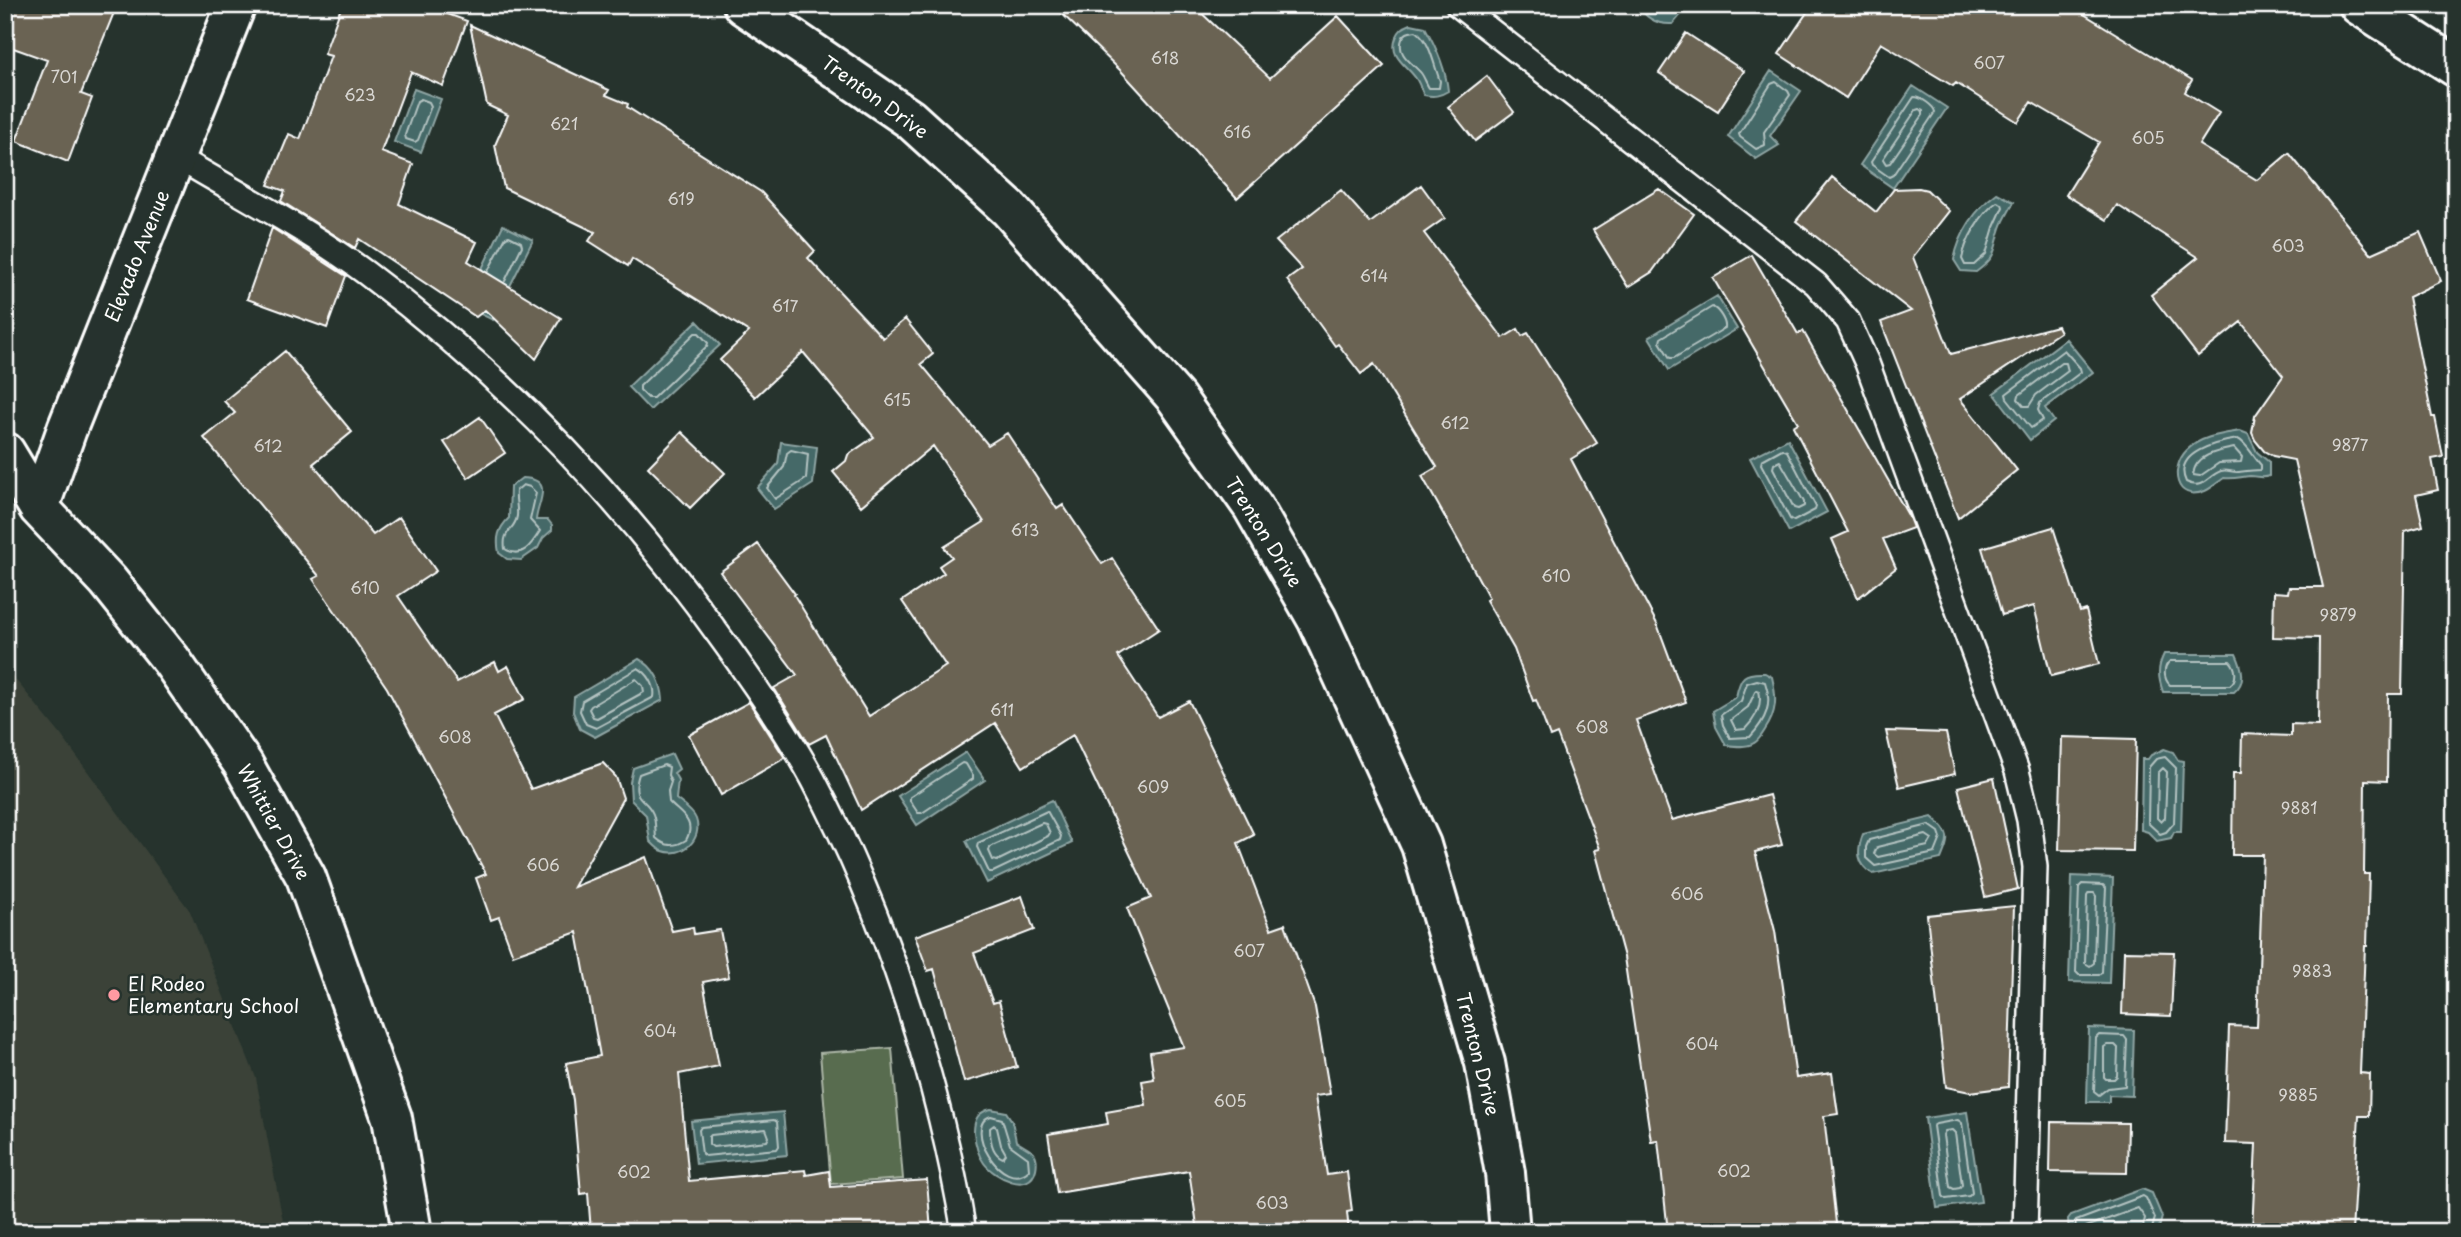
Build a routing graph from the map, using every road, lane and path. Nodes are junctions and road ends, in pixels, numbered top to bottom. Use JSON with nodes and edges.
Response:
{"nodes":[{"id":1,"x":236,"y":5,"type":"edge"},
{"id":2,"x":743,"y":5,"type":"edge"},
{"id":3,"x":1458,"y":5,"type":"edge"},
{"id":4,"x":2359,"y":5,"type":"edge"},
{"id":5,"x":2456,"y":66,"type":"edge"},
{"id":6,"x":177,"y":157,"type":"junction"},
{"id":7,"x":5,"y":452,"type":"edge"},
{"id":8,"x":22,"y":503,"type":"edge"},
{"id":9,"x":412,"y":1232,"type":"edge"},
{"id":10,"x":964,"y":1232,"type":"edge"},
{"id":11,"x":1510,"y":1232,"type":"edge"},
{"id":12,"x":2025,"y":1232,"type":"edge"}],
"edges":[{"from":1,"to":6,"type":"street","name":"Elevado Avenue"},
{"from":2,"to":11,"type":"street","name":"Trenton Drive"},
{"from":3,"to":12,"type":"lane"},
{"from":4,"to":5,"type":"street"},
{"from":6,"to":8,"type":"street","name":"Elevado Avenue"},
{"from":6,"to":10,"type":"lane"},
{"from":7,"to":8,"type":"street","name":"Whittier Drive"},
{"from":8,"to":9,"type":"street","name":"Whittier Drive"}]}
